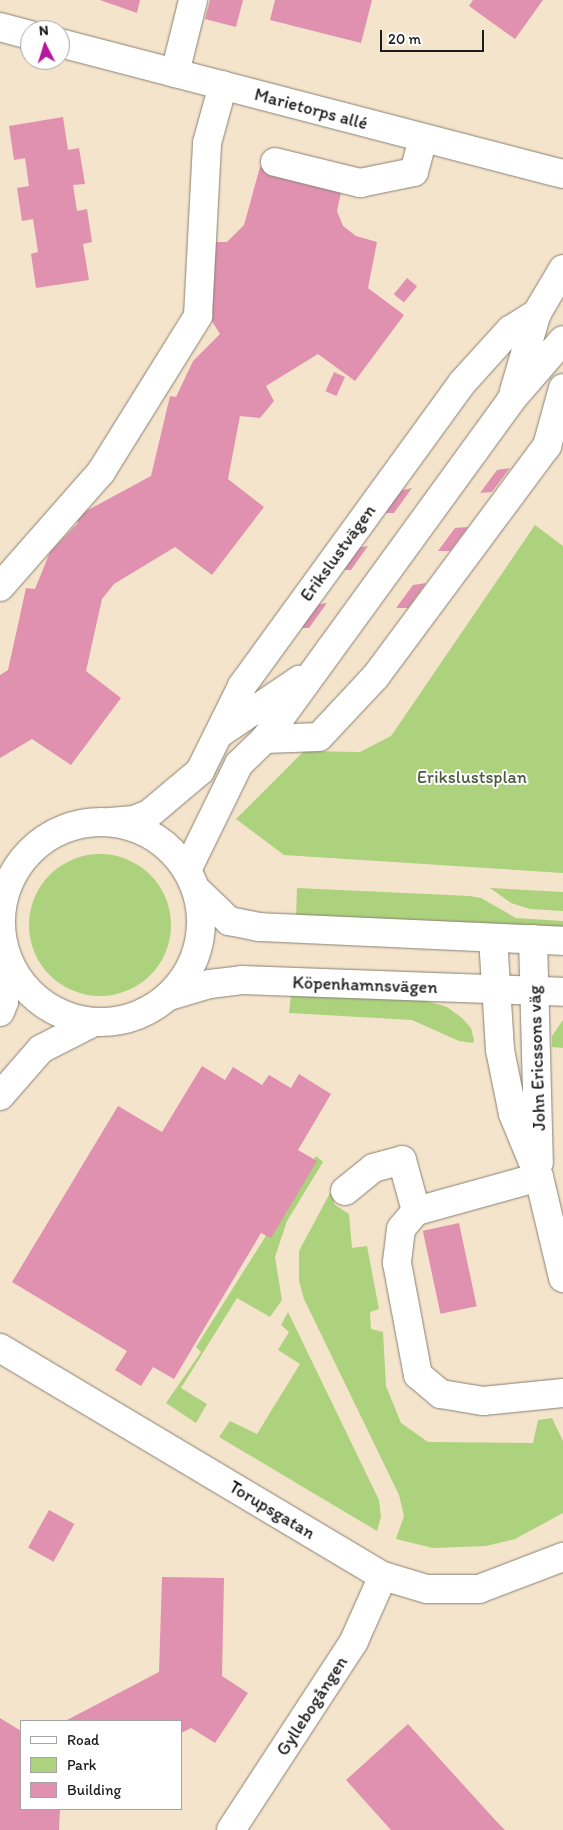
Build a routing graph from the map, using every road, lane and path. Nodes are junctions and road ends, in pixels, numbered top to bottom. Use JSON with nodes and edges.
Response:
{"nodes":[{"id":1,"x":193,"y":0,"type":"edge"},
{"id":2,"x":0,"y":27,"type":"edge"},
{"id":3,"x":20,"y":32,"type":"edge"},
{"id":4,"x":70,"y":46,"type":"edge"},
{"id":5,"x":175,"y":73,"type":"junction"},
{"id":6,"x":223,"y":85,"type":"junction"},
{"id":7,"x":423,"y":138,"type":"junction"},
{"id":8,"x":275,"y":162,"type":"dead end"},
{"id":9,"x":563,"y":174,"type":"edge"},
{"id":10,"x":563,"y":269,"type":"edge"},
{"id":11,"x":536,"y":313,"type":"junction"},
{"id":12,"x":563,"y":340,"type":"edge"},
{"id":13,"x":563,"y":388,"type":"edge"},
{"id":14,"x":511,"y":400,"type":"junction"},
{"id":15,"x":0,"y":587,"type":"edge"},
{"id":16,"x":317,"y":668,"type":"junction"},
{"id":17,"x":218,"y":735,"type":"junction"},
{"id":18,"x":265,"y":739,"type":"junction"},
{"id":19,"x":110,"y":822,"type":"junction"},
{"id":20,"x":29,"y":850,"type":"junction"},
{"id":21,"x":0,"y":866,"type":"edge"},
{"id":22,"x":193,"y":881,"type":"junction"},
{"id":23,"x":493,"y":938,"type":"junction"},
{"id":24,"x":533,"y":939,"type":"junction"},
{"id":25,"x":563,"y":941,"type":"edge"},
{"id":26,"x":4,"y":952,"type":"junction"},
{"id":27,"x":494,"y":990,"type":"junction"},
{"id":28,"x":534,"y":991,"type":"junction"},
{"id":29,"x":563,"y":992,"type":"edge"},
{"id":30,"x":169,"y":996,"type":"junction"},
{"id":31,"x":0,"y":1012,"type":"edge"},
{"id":32,"x":90,"y":1024,"type":"junction"},
{"id":33,"x":0,"y":1096,"type":"edge"},
{"id":34,"x":540,"y":1177,"type":"junction"},
{"id":35,"x":345,"y":1192,"type":"dead end"},
{"id":36,"x":416,"y":1211,"type":"junction"},
{"id":37,"x":563,"y":1278,"type":"edge"},
{"id":38,"x":0,"y":1348,"type":"edge"},
{"id":39,"x":563,"y":1393,"type":"edge"},
{"id":40,"x":563,"y":1557,"type":"edge"},
{"id":41,"x":383,"y":1576,"type":"junction"},
{"id":42,"x":231,"y":1830,"type":"edge"}],
"edges":[{"from":1,"to":5,"type":"street"},
{"from":2,"to":3,"type":"street"},
{"from":4,"to":5,"type":"street","name":"Marietorps allé"},
{"from":5,"to":6,"type":"street","name":"Marietorps allé"},
{"from":6,"to":7,"type":"street","name":"Marietorps allé"},
{"from":6,"to":15,"type":"street"},
{"from":7,"to":8,"type":"street"},
{"from":7,"to":9,"type":"street","name":"Marietorps allé"},
{"from":10,"to":11,"type":"street","name":"Erikslustvägen"},
{"from":11,"to":14,"type":"street"},
{"from":11,"to":17,"type":"street","name":"Erikslustvägen"},
{"from":12,"to":14,"type":"street"},
{"from":13,"to":18,"type":"street"},
{"from":14,"to":16,"type":"street"},
{"from":16,"to":17,"type":"street"},
{"from":16,"to":18,"type":"street"},
{"from":17,"to":19,"type":"street","name":"Erikslustvägen"},
{"from":18,"to":22,"type":"street"},
{"from":19,"to":20,"type":"street","name":"Köpenhamnsvägen"},
{"from":19,"to":22,"type":"street","name":"Köpenhamnsvägen"},
{"from":20,"to":21,"type":"street","name":"Köpenhamnsvägen"},
{"from":20,"to":26,"type":"street","name":"Köpenhamnsvägen"},
{"from":22,"to":23,"type":"street","name":"Köpenhamnsvägen"},
{"from":22,"to":30,"type":"street","name":"Köpenhamnsvägen"},
{"from":23,"to":24,"type":"street","name":"Köpenhamnsvägen"},
{"from":23,"to":27,"type":"street","name":"John Ericssons väg"},
{"from":24,"to":25,"type":"street","name":"Köpenhamnsvägen"},
{"from":24,"to":28,"type":"street","name":"John Ericssons väg"},
{"from":26,"to":31,"type":"street"},
{"from":26,"to":32,"type":"street","name":"Köpenhamnsvägen"},
{"from":27,"to":28,"type":"street","name":"Köpenhamnsvägen"},
{"from":27,"to":30,"type":"street","name":"Köpenhamnsvägen"},
{"from":27,"to":34,"type":"street","name":"John Ericssons väg"},
{"from":28,"to":29,"type":"street","name":"Köpenhamnsvägen"},
{"from":28,"to":34,"type":"street","name":"John Ericssons väg"},
{"from":30,"to":32,"type":"street","name":"Köpenhamnsvägen"},
{"from":32,"to":33,"type":"street"},
{"from":34,"to":36,"type":"street"},
{"from":34,"to":37,"type":"street","name":"John Ericssons väg"},
{"from":35,"to":36,"type":"street"},
{"from":36,"to":39,"type":"street"},
{"from":38,"to":41,"type":"street","name":"Torupsgatan"},
{"from":40,"to":41,"type":"street","name":"Torupsgatan"},
{"from":41,"to":42,"type":"street","name":"Gyllebogången"}]}
